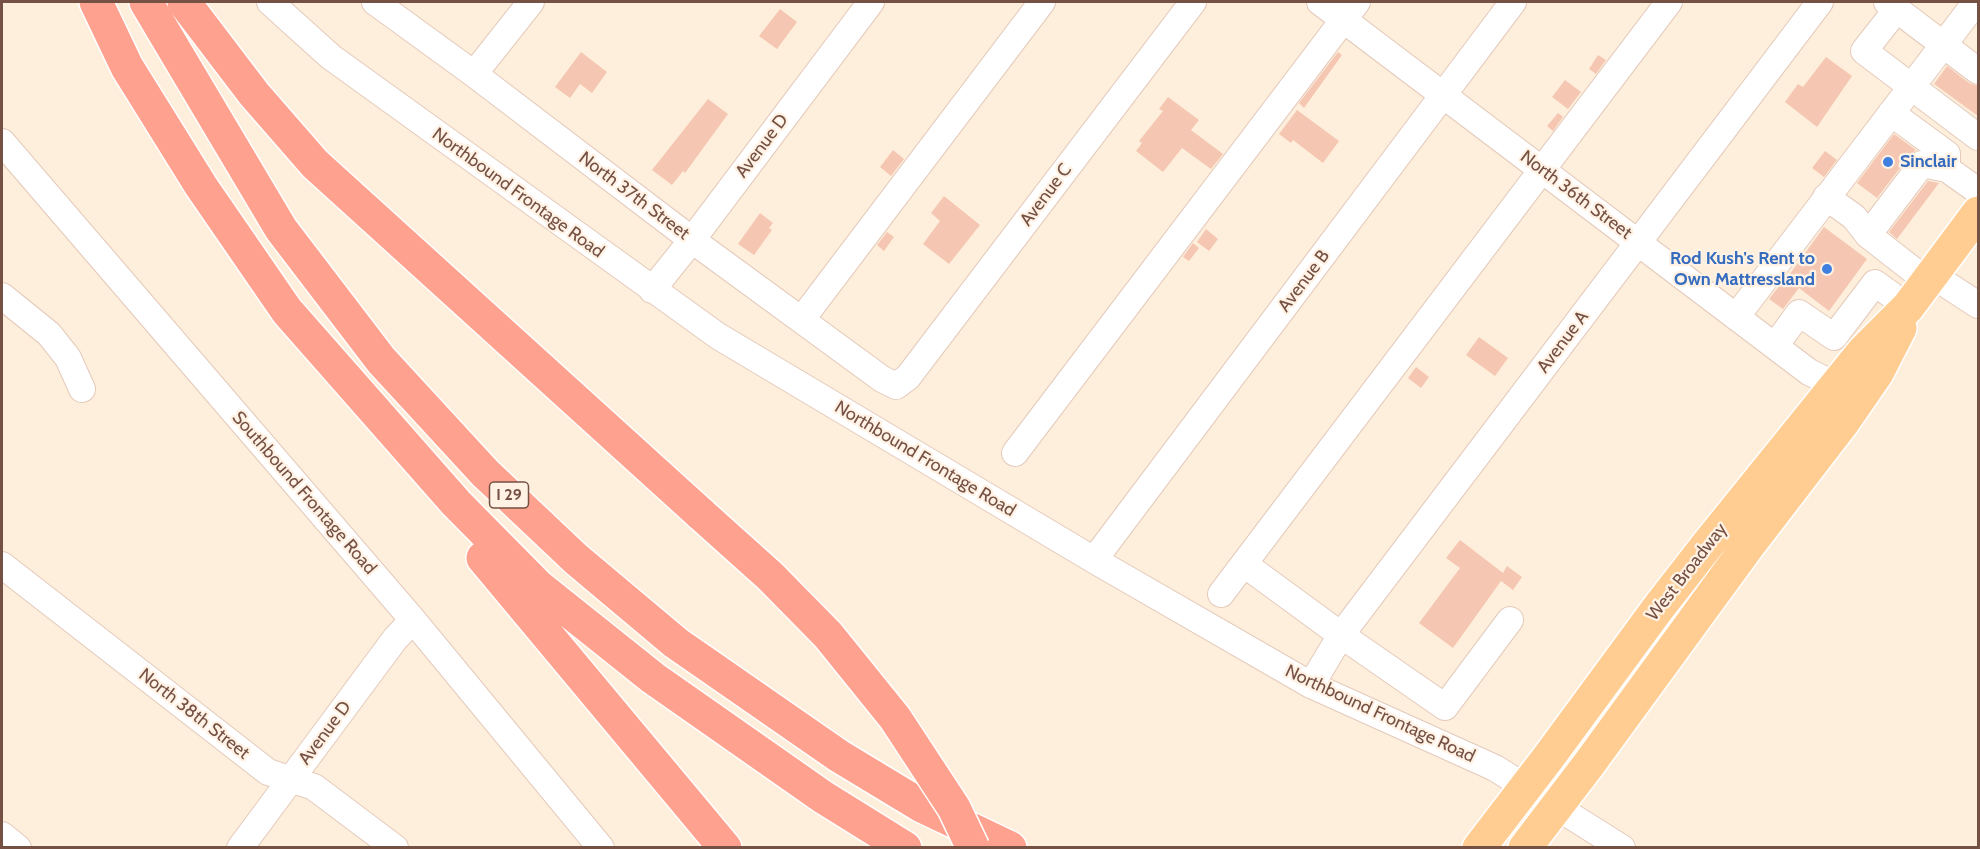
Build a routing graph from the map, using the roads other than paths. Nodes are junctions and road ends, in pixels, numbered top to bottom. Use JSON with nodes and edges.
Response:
{"nodes":[{"id":1,"x":96,"y":2,"type":"edge"},
{"id":2,"x":146,"y":2,"type":"edge"},
{"id":3,"x":184,"y":2,"type":"edge"},
{"id":4,"x":270,"y":2,"type":"edge"},
{"id":5,"x":375,"y":2,"type":"edge"},
{"id":6,"x":531,"y":2,"type":"edge"},
{"id":7,"x":871,"y":2,"type":"edge"},
{"id":8,"x":1042,"y":2,"type":"edge"},
{"id":9,"x":1193,"y":2,"type":"edge"},
{"id":10,"x":1320,"y":2,"type":"edge"},
{"id":11,"x":1513,"y":2,"type":"edge"},
{"id":12,"x":1669,"y":2,"type":"edge"},
{"id":13,"x":1820,"y":2,"type":"edge"},
{"id":14,"x":1976,"y":2,"type":"edge"},
{"id":15,"x":1892,"y":5,"type":"edge"},
{"id":16,"x":1351,"y":10,"type":"edge"},
{"id":17,"x":1943,"y":44,"type":"junction"},
{"id":18,"x":1978,"y":71,"type":"edge"},
{"id":19,"x":474,"y":74,"type":"junction"},
{"id":20,"x":1910,"y":87,"type":"junction"},
{"id":21,"x":1443,"y":95,"type":"junction"},
{"id":22,"x":1891,"y":113,"type":"junction"},
{"id":23,"x":1978,"y":137,"type":"edge"},
{"id":24,"x":2,"y":142,"type":"edge"},
{"id":25,"x":1947,"y":169,"type":"junction"},
{"id":26,"x":1543,"y":170,"type":"junction"},
{"id":27,"x":1978,"y":191,"type":"edge"},
{"id":28,"x":1826,"y":197,"type":"junction"},
{"id":29,"x":1978,"y":213,"type":"edge"},
{"id":30,"x":1868,"y":235,"type":"junction"},
{"id":31,"x":692,"y":240,"type":"junction"},
{"id":32,"x":1639,"y":242,"type":"junction"},
{"id":33,"x":1930,"y":278,"type":"junction"},
{"id":34,"x":652,"y":290,"type":"junction"},
{"id":35,"x":2,"y":296,"type":"edge"},
{"id":36,"x":1978,"y":305,"type":"edge"},
{"id":37,"x":1908,"y":307,"type":"junction"},
{"id":38,"x":1736,"y":317,"type":"junction"},
{"id":39,"x":802,"y":319,"type":"junction"},
{"id":40,"x":1775,"y":346,"type":"junction"},
{"id":41,"x":1835,"y":385,"type":"junction"},
{"id":42,"x":896,"y":386,"type":"joint"},
{"id":43,"x":82,"y":388,"type":"dead end"},
{"id":44,"x":393,"y":433,"type":"junction"},
{"id":45,"x":1015,"y":453,"type":"dead end"},
{"id":46,"x":1094,"y":560,"type":"junction"},
{"id":47,"x":1244,"y":564,"type":"junction"},
{"id":48,"x":2,"y":565,"type":"edge"},
{"id":49,"x":1221,"y":594,"type":"dead end"},
{"id":50,"x":413,"y":620,"type":"junction"},
{"id":51,"x":1510,"y":620,"type":"dead end"},
{"id":52,"x":1341,"y":635,"type":"junction"},
{"id":53,"x":1311,"y":685,"type":"junction"},
{"id":54,"x":290,"y":779,"type":"junction"},
{"id":55,"x":1526,"y":786,"type":"junction"},
{"id":56,"x":1556,"y":807,"type":"junction"},
{"id":57,"x":2,"y":835,"type":"edge"},
{"id":58,"x":18,"y":848,"type":"edge"},
{"id":59,"x":240,"y":848,"type":"edge"},
{"id":60,"x":395,"y":848,"type":"edge"},
{"id":61,"x":601,"y":848,"type":"edge"},
{"id":62,"x":725,"y":848,"type":"edge"},
{"id":63,"x":905,"y":848,"type":"edge"},
{"id":64,"x":973,"y":848,"type":"edge"},
{"id":65,"x":1010,"y":848,"type":"edge"},
{"id":66,"x":1479,"y":848,"type":"edge"},
{"id":67,"x":1525,"y":848,"type":"edge"},
{"id":68,"x":1622,"y":848,"type":"edge"}],
"edges":[{"from":1,"to":44,"type":"highway","number":"I 29"},
{"from":2,"to":65,"type":"highway","number":"I 29"},
{"from":3,"to":64,"type":"highway","bridge":true},
{"from":4,"to":34,"type":"street","name":"Northbound Frontage Road"},
{"from":5,"to":19,"type":"street","name":"North 37th Street"},
{"from":6,"to":19,"type":"street"},
{"from":7,"to":31,"type":"street","name":"Avenue D"},
{"from":8,"to":39,"type":"street"},
{"from":9,"to":42,"type":"street","name":"Avenue C"},
{"from":10,"to":16,"type":"street","name":"North 36th Street"},
{"from":11,"to":21,"type":"street","name":"Avenue B"},
{"from":12,"to":26,"type":"street"},
{"from":13,"to":32,"type":"street","name":"Avenue A"},
{"from":14,"to":17,"type":"street"},
{"from":15,"to":17,"type":"street"},
{"from":15,"to":20,"type":"street"},
{"from":16,"to":21,"type":"street","name":"North 36th Street"},
{"from":16,"to":45,"type":"street"},
{"from":17,"to":18,"type":"street"},
{"from":17,"to":20,"type":"street"},
{"from":19,"to":31,"type":"street","name":"North 37th Street"},
{"from":20,"to":22,"type":"street"},
{"from":20,"to":23,"type":"street"},
{"from":21,"to":26,"type":"street","name":"North 36th Street"},
{"from":21,"to":46,"type":"street","name":"Avenue B"},
{"from":22,"to":25,"type":"street"},
{"from":22,"to":28,"type":"street"},
{"from":24,"to":50,"type":"street","name":"Southbound Frontage Road"},
{"from":25,"to":27,"type":"street"},
{"from":25,"to":30,"type":"street"},
{"from":26,"to":32,"type":"street","name":"North 36th Street"},
{"from":26,"to":47,"type":"street"},
{"from":28,"to":30,"type":"street"},
{"from":28,"to":38,"type":"street"},
{"from":29,"to":33,"type":"main road","name":"West Broadway"},
{"from":30,"to":33,"type":"street"},
{"from":31,"to":34,"type":"street","name":"Avenue D"},
{"from":31,"to":39,"type":"street","name":"North 37th Street"},
{"from":32,"to":38,"type":"street","name":"North 36th Street"},
{"from":32,"to":52,"type":"street","name":"Avenue A"},
{"from":33,"to":36,"type":"street"},
{"from":33,"to":37,"type":"main road","name":"West Broadway"},
{"from":34,"to":46,"type":"street","name":"Northbound Frontage Road"},
{"from":35,"to":43,"type":"street"},
{"from":37,"to":40,"type":"street"},
{"from":37,"to":41,"type":"main road","name":"West Broadway"},
{"from":37,"to":56,"type":"main road","name":"West Broadway"},
{"from":38,"to":40,"type":"street","name":"North 36th Street"},
{"from":39,"to":42,"type":"street","name":"North 37th Street"},
{"from":40,"to":41,"type":"street","name":"North 36th Street"},
{"from":41,"to":55,"type":"main road","name":"West Broadway"},
{"from":44,"to":62,"type":"highway"},
{"from":44,"to":63,"type":"highway","number":"I 29"},
{"from":46,"to":53,"type":"street","name":"Northbound Frontage Road"},
{"from":47,"to":49,"type":"street"},
{"from":47,"to":52,"type":"street"},
{"from":48,"to":54,"type":"street","name":"North 38th Street"},
{"from":50,"to":54,"type":"street","name":"Avenue D"},
{"from":50,"to":61,"type":"street","name":"Southbound Frontage Road"},
{"from":51,"to":52,"type":"street"},
{"from":52,"to":53,"type":"street","name":"Avenue A"},
{"from":53,"to":55,"type":"street","name":"Northbound Frontage Road"},
{"from":54,"to":59,"type":"street","name":"Avenue D"},
{"from":54,"to":60,"type":"street","name":"North 38th Street"},
{"from":55,"to":56,"type":"street","name":"Northbound Frontage Road"},
{"from":55,"to":66,"type":"main road","name":"West Broadway"},
{"from":56,"to":67,"type":"main road","name":"West Broadway"},
{"from":56,"to":68,"type":"street","name":"Northbound Frontage Road"},
{"from":57,"to":58,"type":"street"}]}
